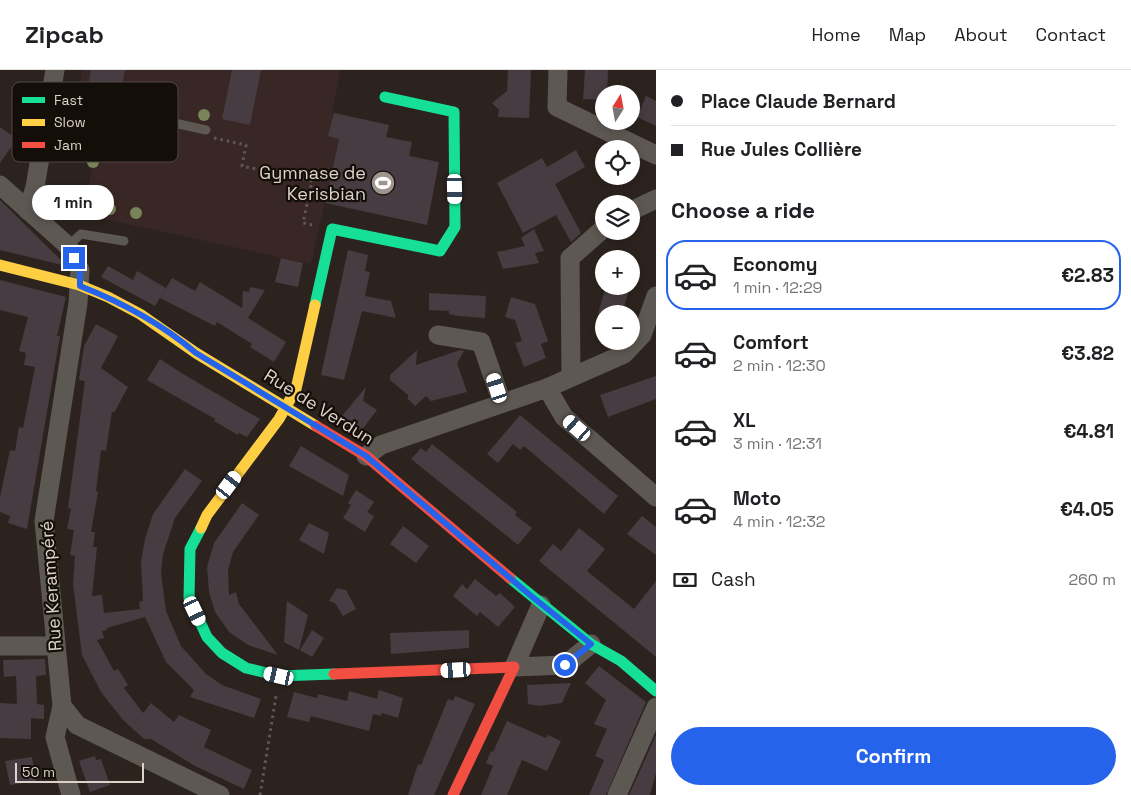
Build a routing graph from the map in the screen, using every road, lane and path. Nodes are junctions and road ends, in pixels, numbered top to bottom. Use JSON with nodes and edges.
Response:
{"nodes":[{"id":1,"x":558,"y":70,"type":"edge"},
{"id":2,"x":385,"y":97,"type":"dead end"},
{"id":3,"x":178,"y":126,"type":"edge"},
{"id":4,"x":207,"y":133,"type":"joint"},
{"id":5,"x":656,"y":155,"type":"edge"},
{"id":6,"x":39,"y":162,"type":"edge"},
{"id":7,"x":0,"y":185,"type":"edge"},
{"id":8,"x":656,"y":199,"type":"edge"},
{"id":9,"x":640,"y":207,"type":"edge"},
{"id":10,"x":28,"y":211,"type":"junction"},
{"id":11,"x":332,"y":229,"type":"junction"},
{"id":12,"x":595,"y":236,"type":"edge"},
{"id":13,"x":124,"y":241,"type":"dead end"},
{"id":14,"x":68,"y":246,"type":"junction"},
{"id":15,"x":0,"y":265,"type":"edge"},
{"id":16,"x":80,"y":286,"type":"junction"},
{"id":17,"x":656,"y":296,"type":"edge"},
{"id":18,"x":438,"y":335,"type":"dead end"},
{"id":19,"x":570,"y":376,"type":"junction"},
{"id":20,"x":546,"y":388,"type":"junction"},
{"id":21,"x":502,"y":404,"type":"junction"},
{"id":22,"x":285,"y":407,"type":"junction"},
{"id":23,"x":366,"y":456,"type":"junction"},
{"id":24,"x":656,"y":497,"type":"edge"},
{"id":25,"x":542,"y":605,"type":"junction"},
{"id":26,"x":591,"y":644,"type":"junction"},
{"id":27,"x":0,"y":646,"type":"edge"},
{"id":28,"x":55,"y":646,"type":"junction"},
{"id":29,"x":514,"y":667,"type":"junction"},
{"id":30,"x":279,"y":676,"type":"junction"},
{"id":31,"x":656,"y":691,"type":"edge"},
{"id":32,"x":62,"y":706,"type":"junction"},
{"id":33,"x":656,"y":707,"type":"edge"},
{"id":34,"x":71,"y":795,"type":"edge"},
{"id":35,"x":220,"y":795,"type":"edge"},
{"id":36,"x":260,"y":795,"type":"edge"},
{"id":37,"x":453,"y":795,"type":"edge"},
{"id":38,"x":617,"y":795,"type":"edge"}],
"edges":[{"from":1,"to":5,"type":"street"},
{"from":2,"to":11,"type":"street"},
{"from":3,"to":4,"type":"lane"},
{"from":4,"to":11,"type":"path"},
{"from":6,"to":10,"type":"street"},
{"from":7,"to":10,"type":"street"},
{"from":8,"to":9,"type":"street"},
{"from":10,"to":14,"type":"street"},
{"from":11,"to":22,"type":"street"},
{"from":12,"to":19,"type":"street"},
{"from":13,"to":14,"type":"lane"},
{"from":14,"to":16,"type":"street","name":"Rue Kerampéré"},
{"from":15,"to":16,"type":"street","name":"Rue de Verdun"},
{"from":16,"to":22,"type":"street","name":"Rue de Verdun"},
{"from":16,"to":28,"type":"street","name":"Rue Kerampéré"},
{"from":17,"to":19,"type":"street"},
{"from":18,"to":21,"type":"street"},
{"from":19,"to":20,"type":"street"},
{"from":20,"to":21,"type":"street"},
{"from":20,"to":24,"type":"street"},
{"from":21,"to":23,"type":"street"},
{"from":22,"to":23,"type":"street","name":"Rue de Verdun"},
{"from":22,"to":30,"type":"street"},
{"from":23,"to":25,"type":"street","name":"Rue de Verdun"},
{"from":25,"to":26,"type":"street","name":"Rue de Verdun"},
{"from":25,"to":29,"type":"street"},
{"from":26,"to":29,"type":"street"},
{"from":26,"to":31,"type":"street","name":"Rue de Verdun"},
{"from":27,"to":28,"type":"street"},
{"from":28,"to":32,"type":"street","name":"Rue Kerampéré"},
{"from":29,"to":30,"type":"street"},
{"from":29,"to":37,"type":"street"},
{"from":30,"to":36,"type":"path"},
{"from":32,"to":34,"type":"street","name":"Rue Kerampéré"},
{"from":32,"to":35,"type":"street"},
{"from":33,"to":38,"type":"street"}]}
